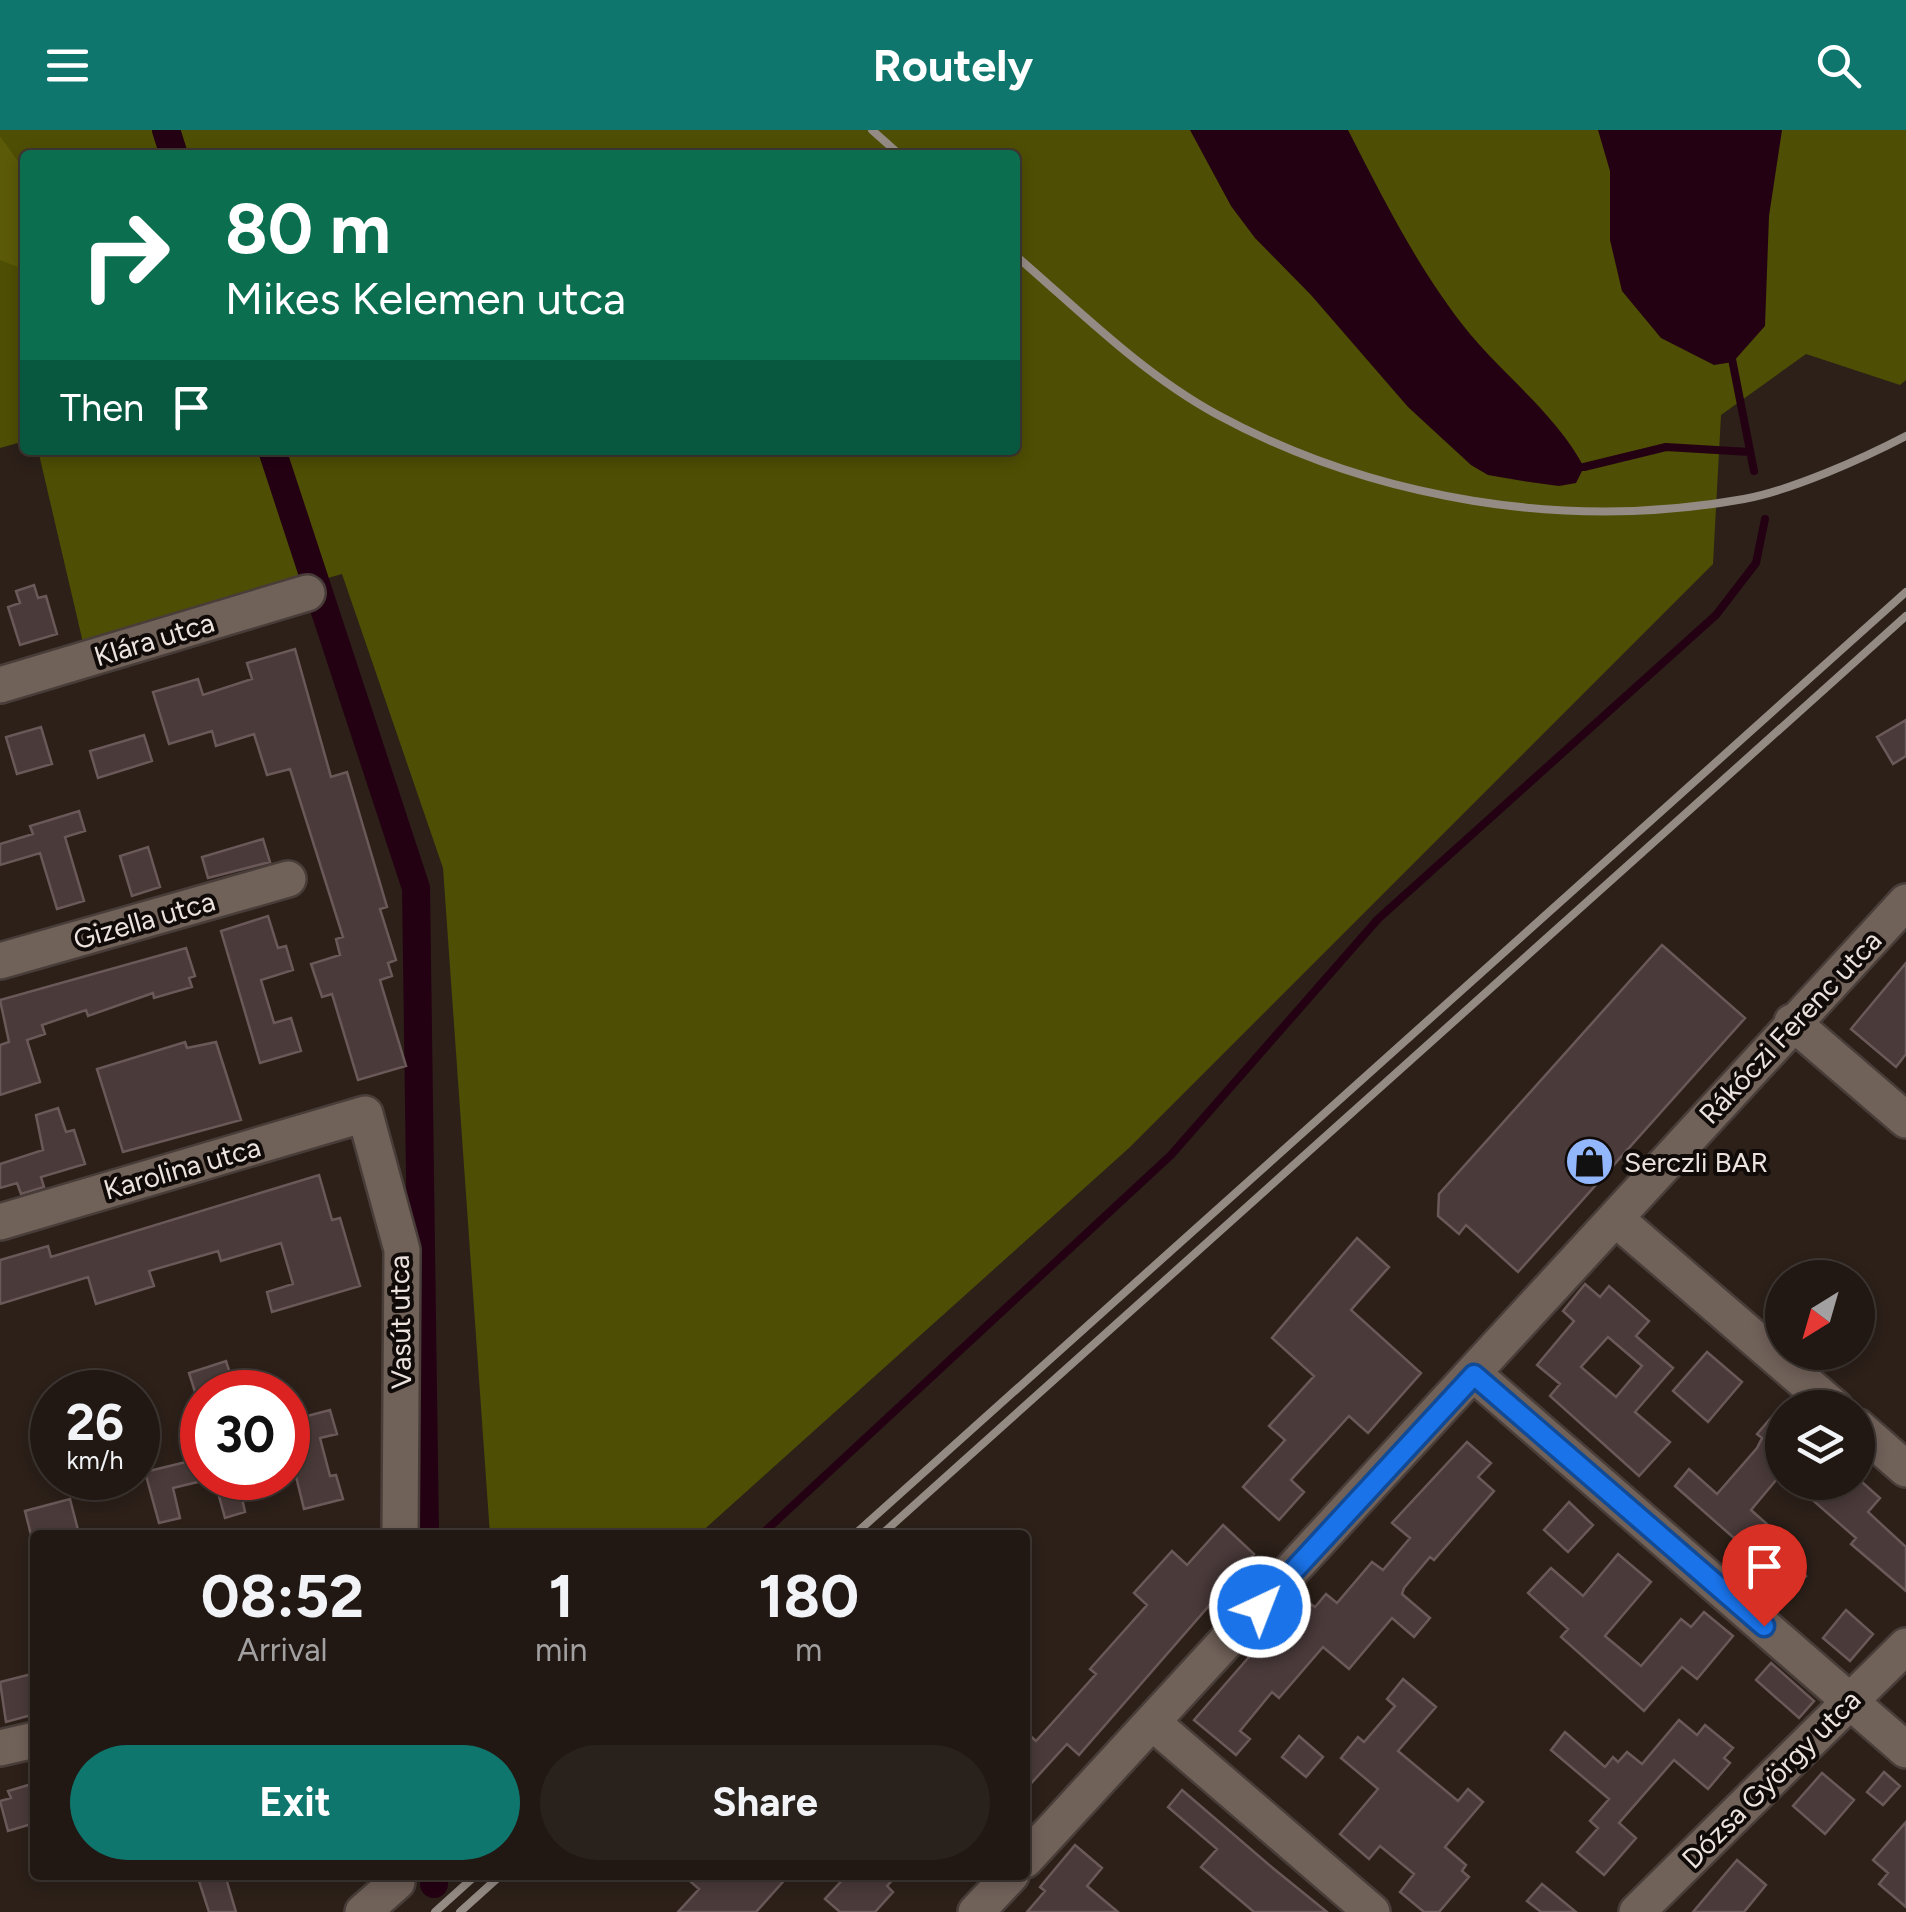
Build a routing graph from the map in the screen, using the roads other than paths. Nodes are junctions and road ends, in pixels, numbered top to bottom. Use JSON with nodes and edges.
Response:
{"nodes":[{"id":1,"x":307,"y":593,"type":"dead end"},
{"id":2,"x":0,"y":685,"type":"edge"},
{"id":3,"x":288,"y":878,"type":"dead end"},
{"id":4,"x":1906,"y":902,"type":"edge"},
{"id":5,"x":0,"y":961,"type":"edge"},
{"id":6,"x":1792,"y":1022,"type":"junction"},
{"id":7,"x":365,"y":1114,"type":"joint"},
{"id":8,"x":1906,"y":1120,"type":"edge"},
{"id":9,"x":1616,"y":1219,"type":"junction"},
{"id":10,"x":0,"y":1222,"type":"edge"},
{"id":11,"x":1474,"y":1375,"type":"junction"},
{"id":12,"x":1813,"y":1390,"type":"edge"},
{"id":13,"x":1875,"y":1442,"type":"edge"},
{"id":14,"x":1906,"y":1469,"type":"edge"},
{"id":15,"x":400,"y":1530,"type":"edge"},
{"id":16,"x":1906,"y":1646,"type":"edge"},
{"id":17,"x":1850,"y":1702,"type":"junction"},
{"id":18,"x":1153,"y":1723,"type":"junction"},
{"id":19,"x":30,"y":1741,"type":"edge"},
{"id":20,"x":0,"y":1748,"type":"edge"},
{"id":21,"x":1906,"y":1750,"type":"edge"},
{"id":22,"x":1030,"y":1855,"type":"edge"},
{"id":23,"x":397,"y":1880,"type":"edge"},
{"id":24,"x":1006,"y":1880,"type":"edge"},
{"id":25,"x":364,"y":1912,"type":"edge"},
{"id":26,"x":976,"y":1912,"type":"edge"},
{"id":27,"x":1372,"y":1912,"type":"edge"},
{"id":28,"x":1636,"y":1912,"type":"edge"}],
"edges":[{"from":1,"to":2,"type":"street","name":"Klára utca"},
{"from":3,"to":5,"type":"street","name":"Gizella utca"},
{"from":4,"to":6,"type":"street","name":"Rákóczi Ferenc utca"},
{"from":6,"to":8,"type":"street"},
{"from":6,"to":9,"type":"street","name":"Rákóczi Ferenc utca"},
{"from":7,"to":10,"type":"street","name":"Karolina utca"},
{"from":7,"to":15,"type":"street","name":"Vasút utca"},
{"from":9,"to":11,"type":"street","name":"Rákóczi Ferenc utca"},
{"from":9,"to":12,"type":"street"},
{"from":11,"to":17,"type":"street"},
{"from":11,"to":18,"type":"street","name":"Rákóczi Ferenc utca"},
{"from":13,"to":14,"type":"street"},
{"from":16,"to":17,"type":"street","name":"Dózsa György utca"},
{"from":17,"to":21,"type":"street"},
{"from":17,"to":28,"type":"street","name":"Dózsa György utca"},
{"from":18,"to":22,"type":"street","name":"Rákóczi Ferenc utca"},
{"from":18,"to":27,"type":"street"},
{"from":19,"to":20,"type":"street"},
{"from":23,"to":25,"type":"street"},
{"from":24,"to":26,"type":"street"}]}
